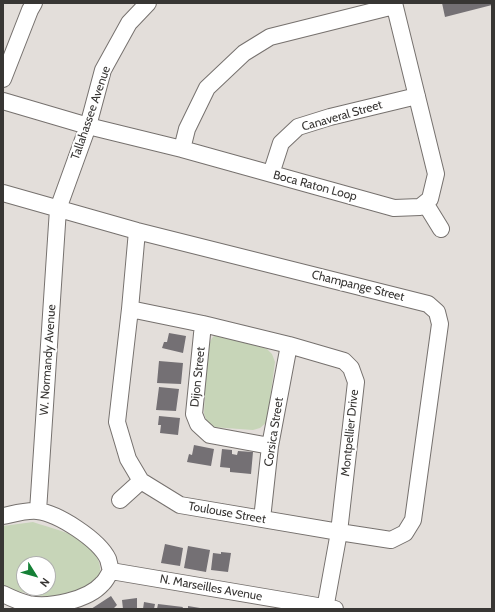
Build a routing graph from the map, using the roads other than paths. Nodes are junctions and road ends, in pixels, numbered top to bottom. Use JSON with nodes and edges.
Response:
{"nodes":[{"id":1,"x":34,"y":3,"type":"edge"},
{"id":2,"x":148,"y":3,"type":"edge"},
{"id":3,"x":394,"y":4,"type":"edge"},
{"id":4,"x":3,"y":78,"type":"edge"},
{"id":5,"x":417,"y":96,"type":"junction"},
{"id":6,"x":3,"y":101,"type":"edge"},
{"id":7,"x":88,"y":126,"type":"junction"},
{"id":8,"x":182,"y":150,"type":"junction"},
{"id":9,"x":271,"y":174,"type":"junction"},
{"id":10,"x":3,"y":193,"type":"edge"},
{"id":11,"x":425,"y":203,"type":"junction"},
{"id":12,"x":58,"y":209,"type":"junction"},
{"id":13,"x":441,"y":229,"type":"dead end"},
{"id":14,"x":137,"y":231,"type":"junction"},
{"id":15,"x":130,"y":309,"type":"junction"},
{"id":16,"x":203,"y":324,"type":"junction"},
{"id":17,"x":289,"y":345,"type":"junction"},
{"id":18,"x":270,"y":446,"type":"junction"},
{"id":19,"x":141,"y":481,"type":"junction"},
{"id":20,"x":120,"y":500,"type":"dead end"},
{"id":21,"x":38,"y":511,"type":"junction"},
{"id":22,"x":3,"y":516,"type":"edge"},
{"id":23,"x":262,"y":519,"type":"junction"},
{"id":24,"x":339,"y":532,"type":"junction"},
{"id":25,"x":405,"y":533,"type":"joint"},
{"id":26,"x":111,"y":571,"type":"junction"},
{"id":27,"x":3,"y":594,"type":"edge"},
{"id":28,"x":30,"y":606,"type":"edge"},
{"id":29,"x":329,"y":609,"type":"edge"}],
"edges":[{"from":1,"to":4,"type":"street"},
{"from":2,"to":7,"type":"street","name":"Tallahassee Avenue"},
{"from":3,"to":5,"type":"street"},
{"from":3,"to":8,"type":"street"},
{"from":5,"to":9,"type":"street","name":"Canaveral Street"},
{"from":5,"to":11,"type":"street"},
{"from":6,"to":7,"type":"street","name":"Boca Raton Loop"},
{"from":7,"to":8,"type":"street","name":"Boca Raton Loop"},
{"from":7,"to":12,"type":"street","name":"Tallahassee Avenue"},
{"from":8,"to":9,"type":"street","name":"Boca Raton Loop"},
{"from":9,"to":11,"type":"street","name":"Boca Raton Loop"},
{"from":10,"to":12,"type":"street","name":"Champange Street"},
{"from":11,"to":13,"type":"street"},
{"from":12,"to":14,"type":"street","name":"Champange Street"},
{"from":12,"to":21,"type":"street","name":"W. Normandy Avenue"},
{"from":14,"to":15,"type":"street","name":"Toulouse Street"},
{"from":14,"to":25,"type":"street","name":"Champange Street"},
{"from":15,"to":16,"type":"street","name":"Montpellier Drive"},
{"from":15,"to":19,"type":"street","name":"Toulouse Street"},
{"from":16,"to":17,"type":"street","name":"Montpellier Drive"},
{"from":16,"to":18,"type":"street","name":"Dijon Street"},
{"from":17,"to":18,"type":"street","name":"Corsica Street"},
{"from":17,"to":24,"type":"street","name":"Montpellier Drive"},
{"from":18,"to":23,"type":"street","name":"Corsica Street"},
{"from":19,"to":20,"type":"street"},
{"from":19,"to":23,"type":"street","name":"Toulouse Street"},
{"from":21,"to":22,"type":"street"},
{"from":21,"to":26,"type":"street"},
{"from":23,"to":24,"type":"street","name":"Toulouse Street"},
{"from":24,"to":25,"type":"street","name":"Toulouse Street"},
{"from":24,"to":29,"type":"street","name":"Montpellier Drive"},
{"from":26,"to":28,"type":"street"},
{"from":26,"to":29,"type":"street","name":"N. Marseilles Avenue"},
{"from":27,"to":28,"type":"street"}]}
